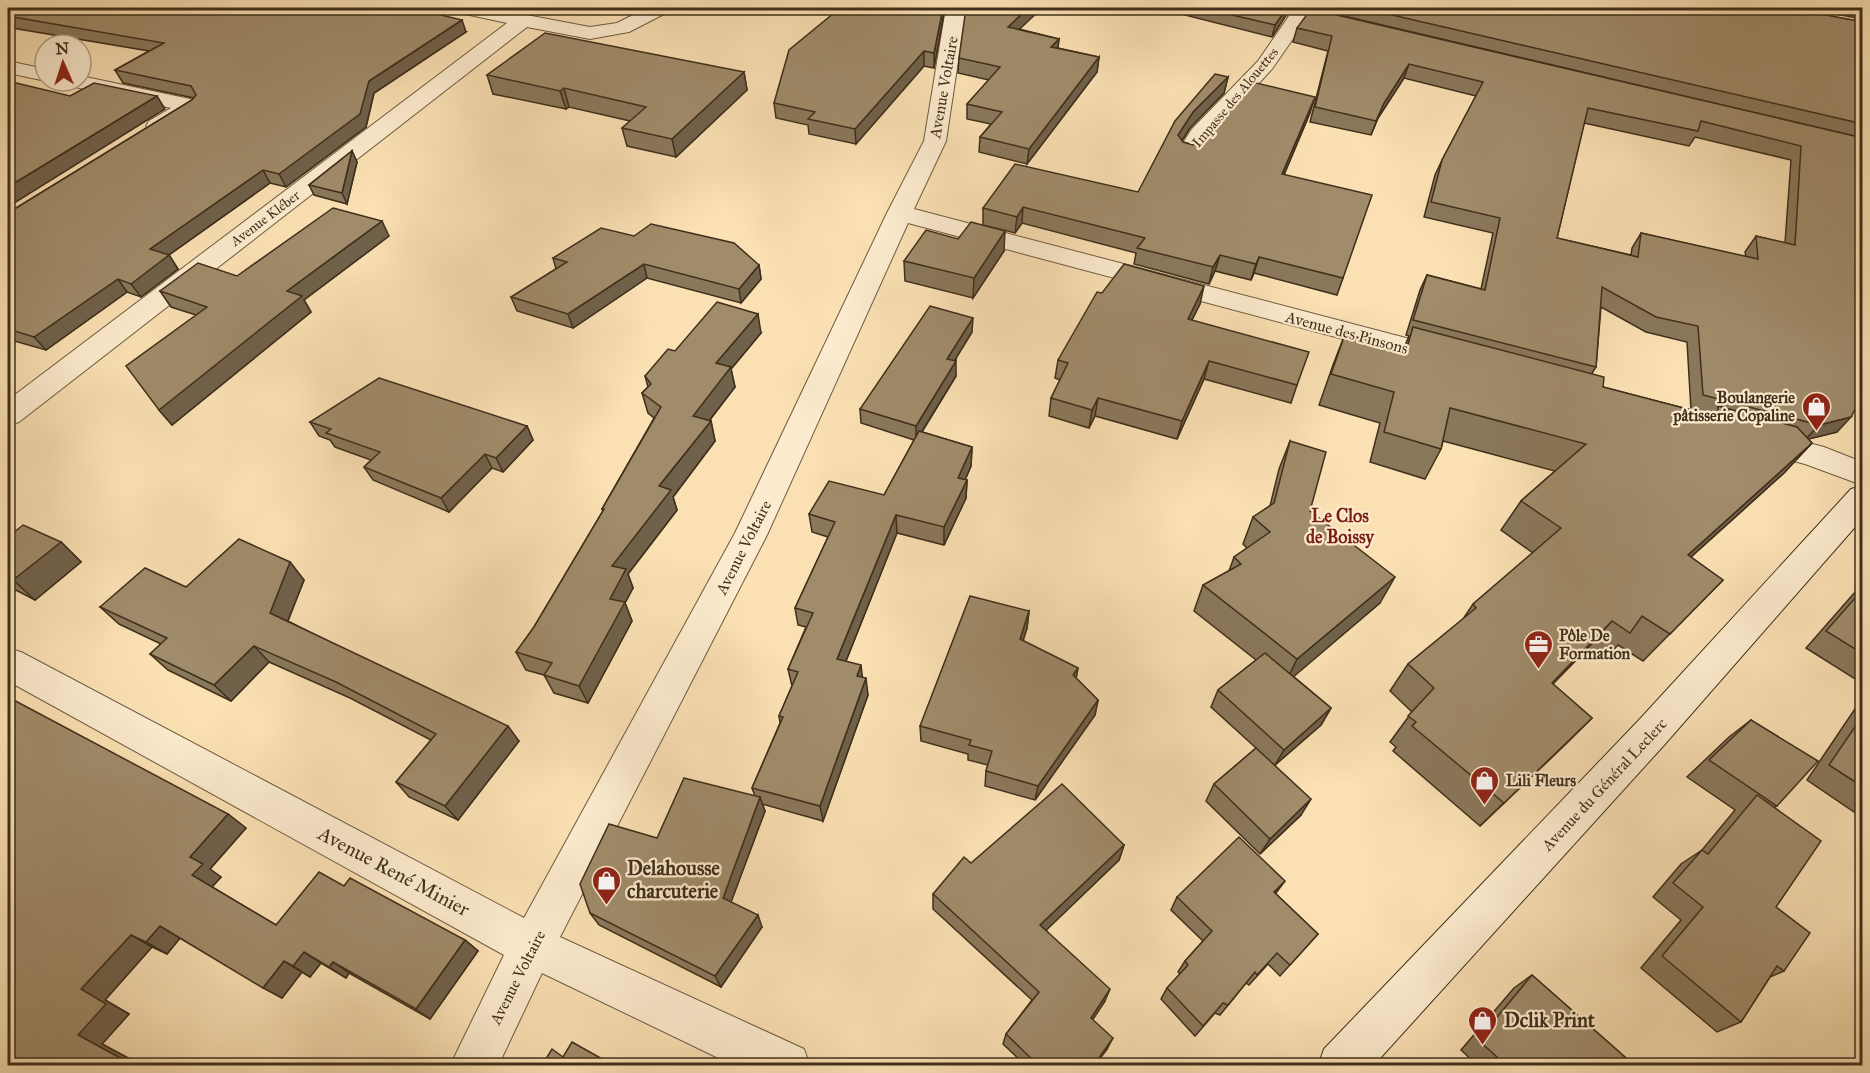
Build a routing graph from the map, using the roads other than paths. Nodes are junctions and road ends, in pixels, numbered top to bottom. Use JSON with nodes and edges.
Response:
{"nodes":[{"id":1,"x":463,"y":8,"type":"edge"},
{"id":2,"x":661,"y":8,"type":"edge"},
{"id":3,"x":956,"y":8,"type":"edge"},
{"id":4,"x":1278,"y":8,"type":"edge"},
{"id":5,"x":1301,"y":13,"type":"junction"},
{"id":6,"x":522,"y":21,"type":"junction"},
{"id":7,"x":1369,"y":29,"type":"edge"},
{"id":8,"x":8,"y":50,"type":"edge"},
{"id":9,"x":8,"y":61,"type":"edge"},
{"id":10,"x":8,"y":67,"type":"edge"},
{"id":11,"x":33,"y":72,"type":"edge"},
{"id":12,"x":93,"y":85,"type":"edge"},
{"id":13,"x":139,"y":137,"type":"edge"},
{"id":14,"x":1189,"y":152,"type":"edge"},
{"id":15,"x":899,"y":213,"type":"junction"},
{"id":16,"x":1478,"y":366,"type":"edge"},
{"id":17,"x":8,"y":415,"type":"edge"},
{"id":18,"x":1732,"y":434,"type":"edge"},
{"id":19,"x":1863,"y":474,"type":"edge"},
{"id":20,"x":1863,"y":498,"type":"edge"},
{"id":21,"x":8,"y":663,"type":"edge"},
{"id":22,"x":532,"y":946,"type":"junction"},
{"id":23,"x":473,"y":1065,"type":"edge"},
{"id":24,"x":787,"y":1065,"type":"edge"},
{"id":25,"x":1341,"y":1065,"type":"edge"}],
"edges":[{"from":1,"to":6,"type":"street"},
{"from":2,"to":6,"type":"street"},
{"from":3,"to":15,"type":"street","name":"Avenue Voltaire"},
{"from":4,"to":5,"type":"street"},
{"from":5,"to":7,"type":"street"},
{"from":5,"to":14,"type":"street","name":"Impasse des Alouettes"},
{"from":6,"to":17,"type":"street","name":"Avenue Kléber"},
{"from":8,"to":9,"type":"street"},
{"from":10,"to":11,"type":"street"},
{"from":12,"to":13,"type":"street"},
{"from":15,"to":16,"type":"street","name":"Avenue des Pinsons"},
{"from":15,"to":22,"type":"street","name":"Avenue Voltaire"},
{"from":18,"to":19,"type":"street"},
{"from":20,"to":25,"type":"street","name":"Avenue du Général Leclerc"},
{"from":21,"to":22,"type":"street","name":"Avenue René Minier"},
{"from":22,"to":23,"type":"street","name":"Avenue Voltaire"},
{"from":22,"to":24,"type":"street","name":"Avenue René Minier"}]}
